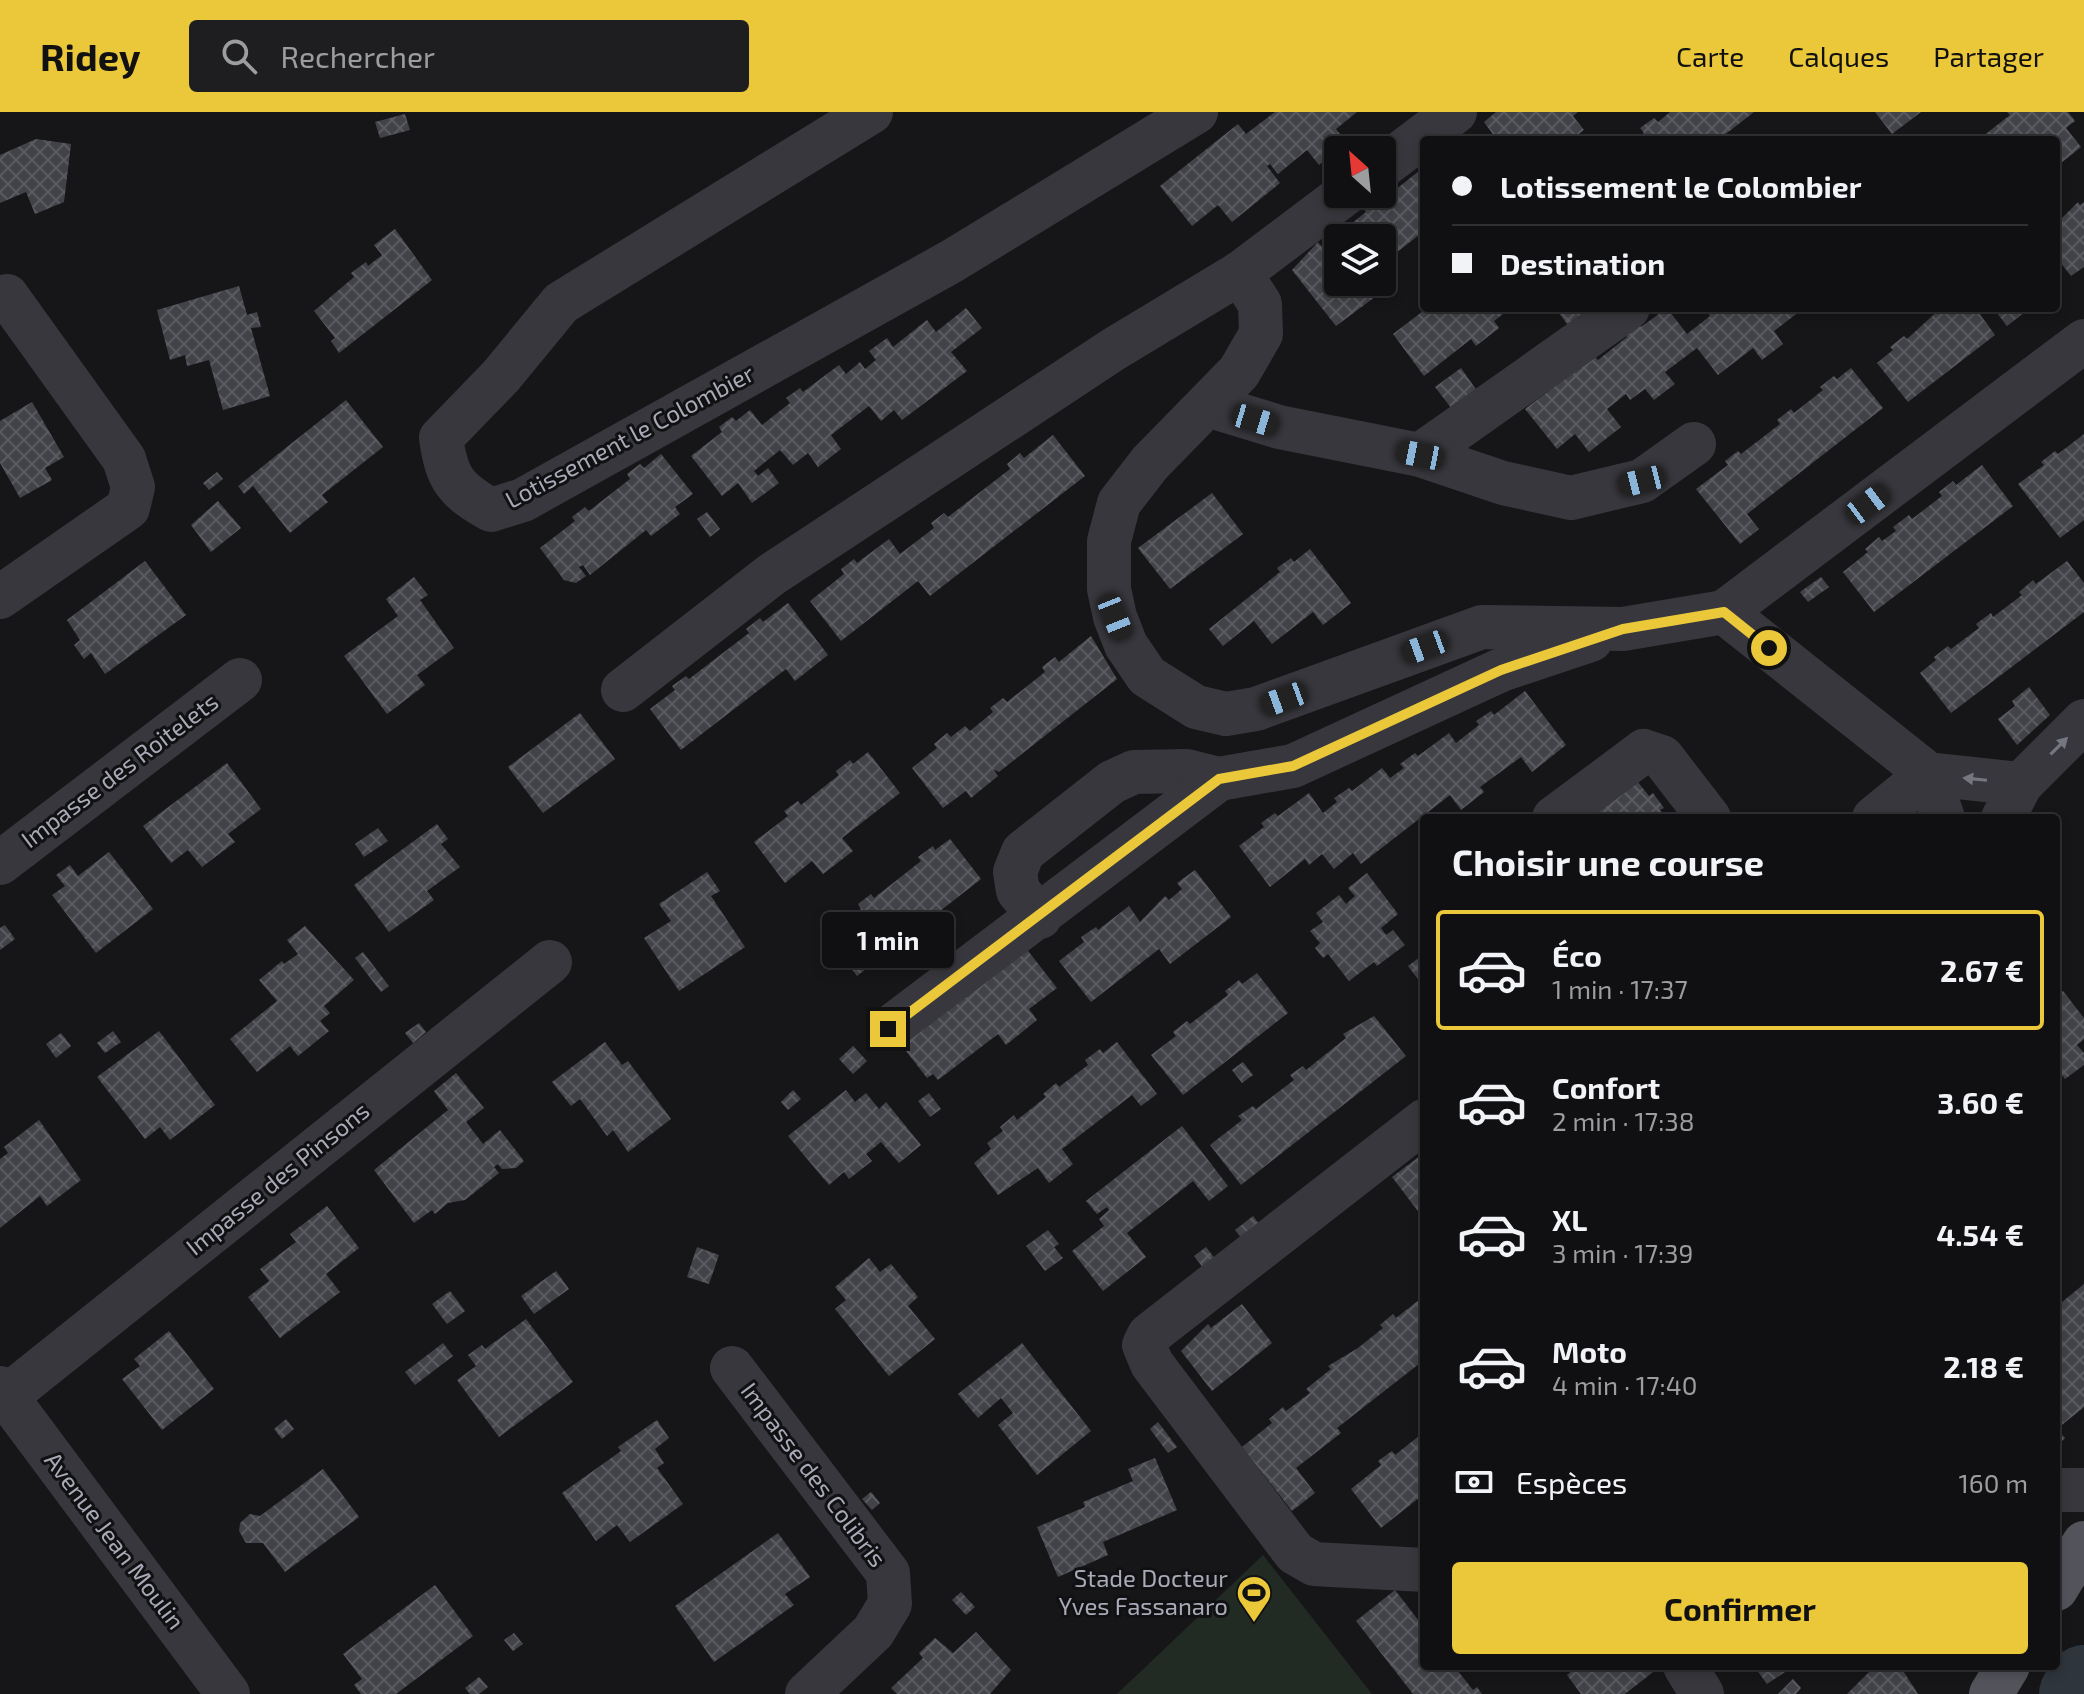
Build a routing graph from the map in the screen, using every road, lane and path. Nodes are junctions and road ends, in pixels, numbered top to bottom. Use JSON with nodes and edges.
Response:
{"nodes":[{"id":1,"x":871,"y":112,"type":"edge"},
{"id":2,"x":1196,"y":112,"type":"edge"},
{"id":3,"x":1455,"y":112,"type":"edge"},
{"id":4,"x":1423,"y":136,"type":"edge"},
{"id":5,"x":1420,"y":138,"type":"edge"},
{"id":6,"x":1396,"y":156,"type":"edge"},
{"id":7,"x":1326,"y":208,"type":"edge"},
{"id":8,"x":1240,"y":273,"type":"junction"},
{"id":9,"x":7,"y":296,"type":"dead end"},
{"id":10,"x":1622,"y":312,"type":"edge"},
{"id":11,"x":2084,"y":341,"type":"edge"},
{"id":12,"x":1207,"y":405,"type":"junction"},
{"id":13,"x":1694,"y":444,"type":"dead end"},
{"id":14,"x":1420,"y":455,"type":"junction"},
{"id":15,"x":0,"y":597,"type":"edge"},
{"id":16,"x":1724,"y":612,"type":"junction"},
{"id":17,"x":1623,"y":629,"type":"junction"},
{"id":18,"x":240,"y":680,"type":"dead end"},
{"id":19,"x":623,"y":690,"type":"dead end"},
{"id":20,"x":2084,"y":721,"type":"edge"},
{"id":21,"x":1928,"y":774,"type":"junction"},
{"id":22,"x":1219,"y":779,"type":"junction"},
{"id":23,"x":2012,"y":801,"type":"edge"},
{"id":24,"x":1559,"y":814,"type":"edge"},
{"id":25,"x":1706,"y":814,"type":"edge"},
{"id":26,"x":1879,"y":814,"type":"edge"},
{"id":27,"x":1942,"y":814,"type":"edge"},
{"id":28,"x":0,"y":863,"type":"edge"},
{"id":29,"x":1040,"y":917,"type":"junction"},
{"id":30,"x":550,"y":962,"type":"dead end"},
{"id":31,"x":888,"y":1029,"type":"dead end"},
{"id":32,"x":1420,"y":1124,"type":"edge"},
{"id":33,"x":732,"y":1368,"type":"dead end"},
{"id":34,"x":3,"y":1392,"type":"edge"},
{"id":35,"x":2060,"y":1490,"type":"edge"},
{"id":36,"x":2084,"y":1490,"type":"edge"},
{"id":37,"x":2084,"y":1543,"type":"edge"},
{"id":38,"x":1420,"y":1570,"type":"edge"},
{"id":39,"x":2060,"y":1582,"type":"edge"},
{"id":40,"x":1687,"y":1670,"type":"edge"},
{"id":41,"x":2006,"y":1670,"type":"edge"},
{"id":42,"x":228,"y":1694,"type":"edge"},
{"id":43,"x":807,"y":1694,"type":"edge"},
{"id":44,"x":1702,"y":1694,"type":"edge"},
{"id":45,"x":1991,"y":1694,"type":"edge"}],
"edges":[{"from":1,"to":2,"type":"street","name":"Lotissement le Colombier"},
{"from":3,"to":4,"type":"street"},
{"from":5,"to":6,"type":"street"},
{"from":7,"to":8,"type":"street"},
{"from":8,"to":12,"type":"street"},
{"from":8,"to":19,"type":"street"},
{"from":9,"to":15,"type":"street"},
{"from":10,"to":14,"type":"street"},
{"from":11,"to":16,"type":"street"},
{"from":12,"to":14,"type":"street"},
{"from":12,"to":17,"type":"street"},
{"from":13,"to":14,"type":"street"},
{"from":16,"to":17,"type":"street"},
{"from":16,"to":21,"type":"street"},
{"from":17,"to":22,"type":"street"},
{"from":18,"to":28,"type":"street","name":"Impasse des Roitelets"},
{"from":23,"to":20,"type":"street","one_way":true},
{"from":23,"to":21,"type":"street","one_way":true},
{"from":21,"to":26,"type":"street"},
{"from":21,"to":27,"type":"street"},
{"from":22,"to":29,"type":"street"},
{"from":22,"to":29,"type":"street"},
{"from":24,"to":25,"type":"street"},
{"from":29,"to":31,"type":"street"},
{"from":30,"to":34,"type":"street","name":"Impasse des Pinsons"},
{"from":32,"to":38,"type":"street"},
{"from":33,"to":43,"type":"street","name":"Impasse des Colibris"},
{"from":34,"to":42,"type":"street","name":"Avenue Jean Moulin"},
{"from":35,"to":36,"type":"street"},
{"from":37,"to":39,"type":"main road"},
{"from":40,"to":44,"type":"street"},
{"from":41,"to":45,"type":"main road"}]}
